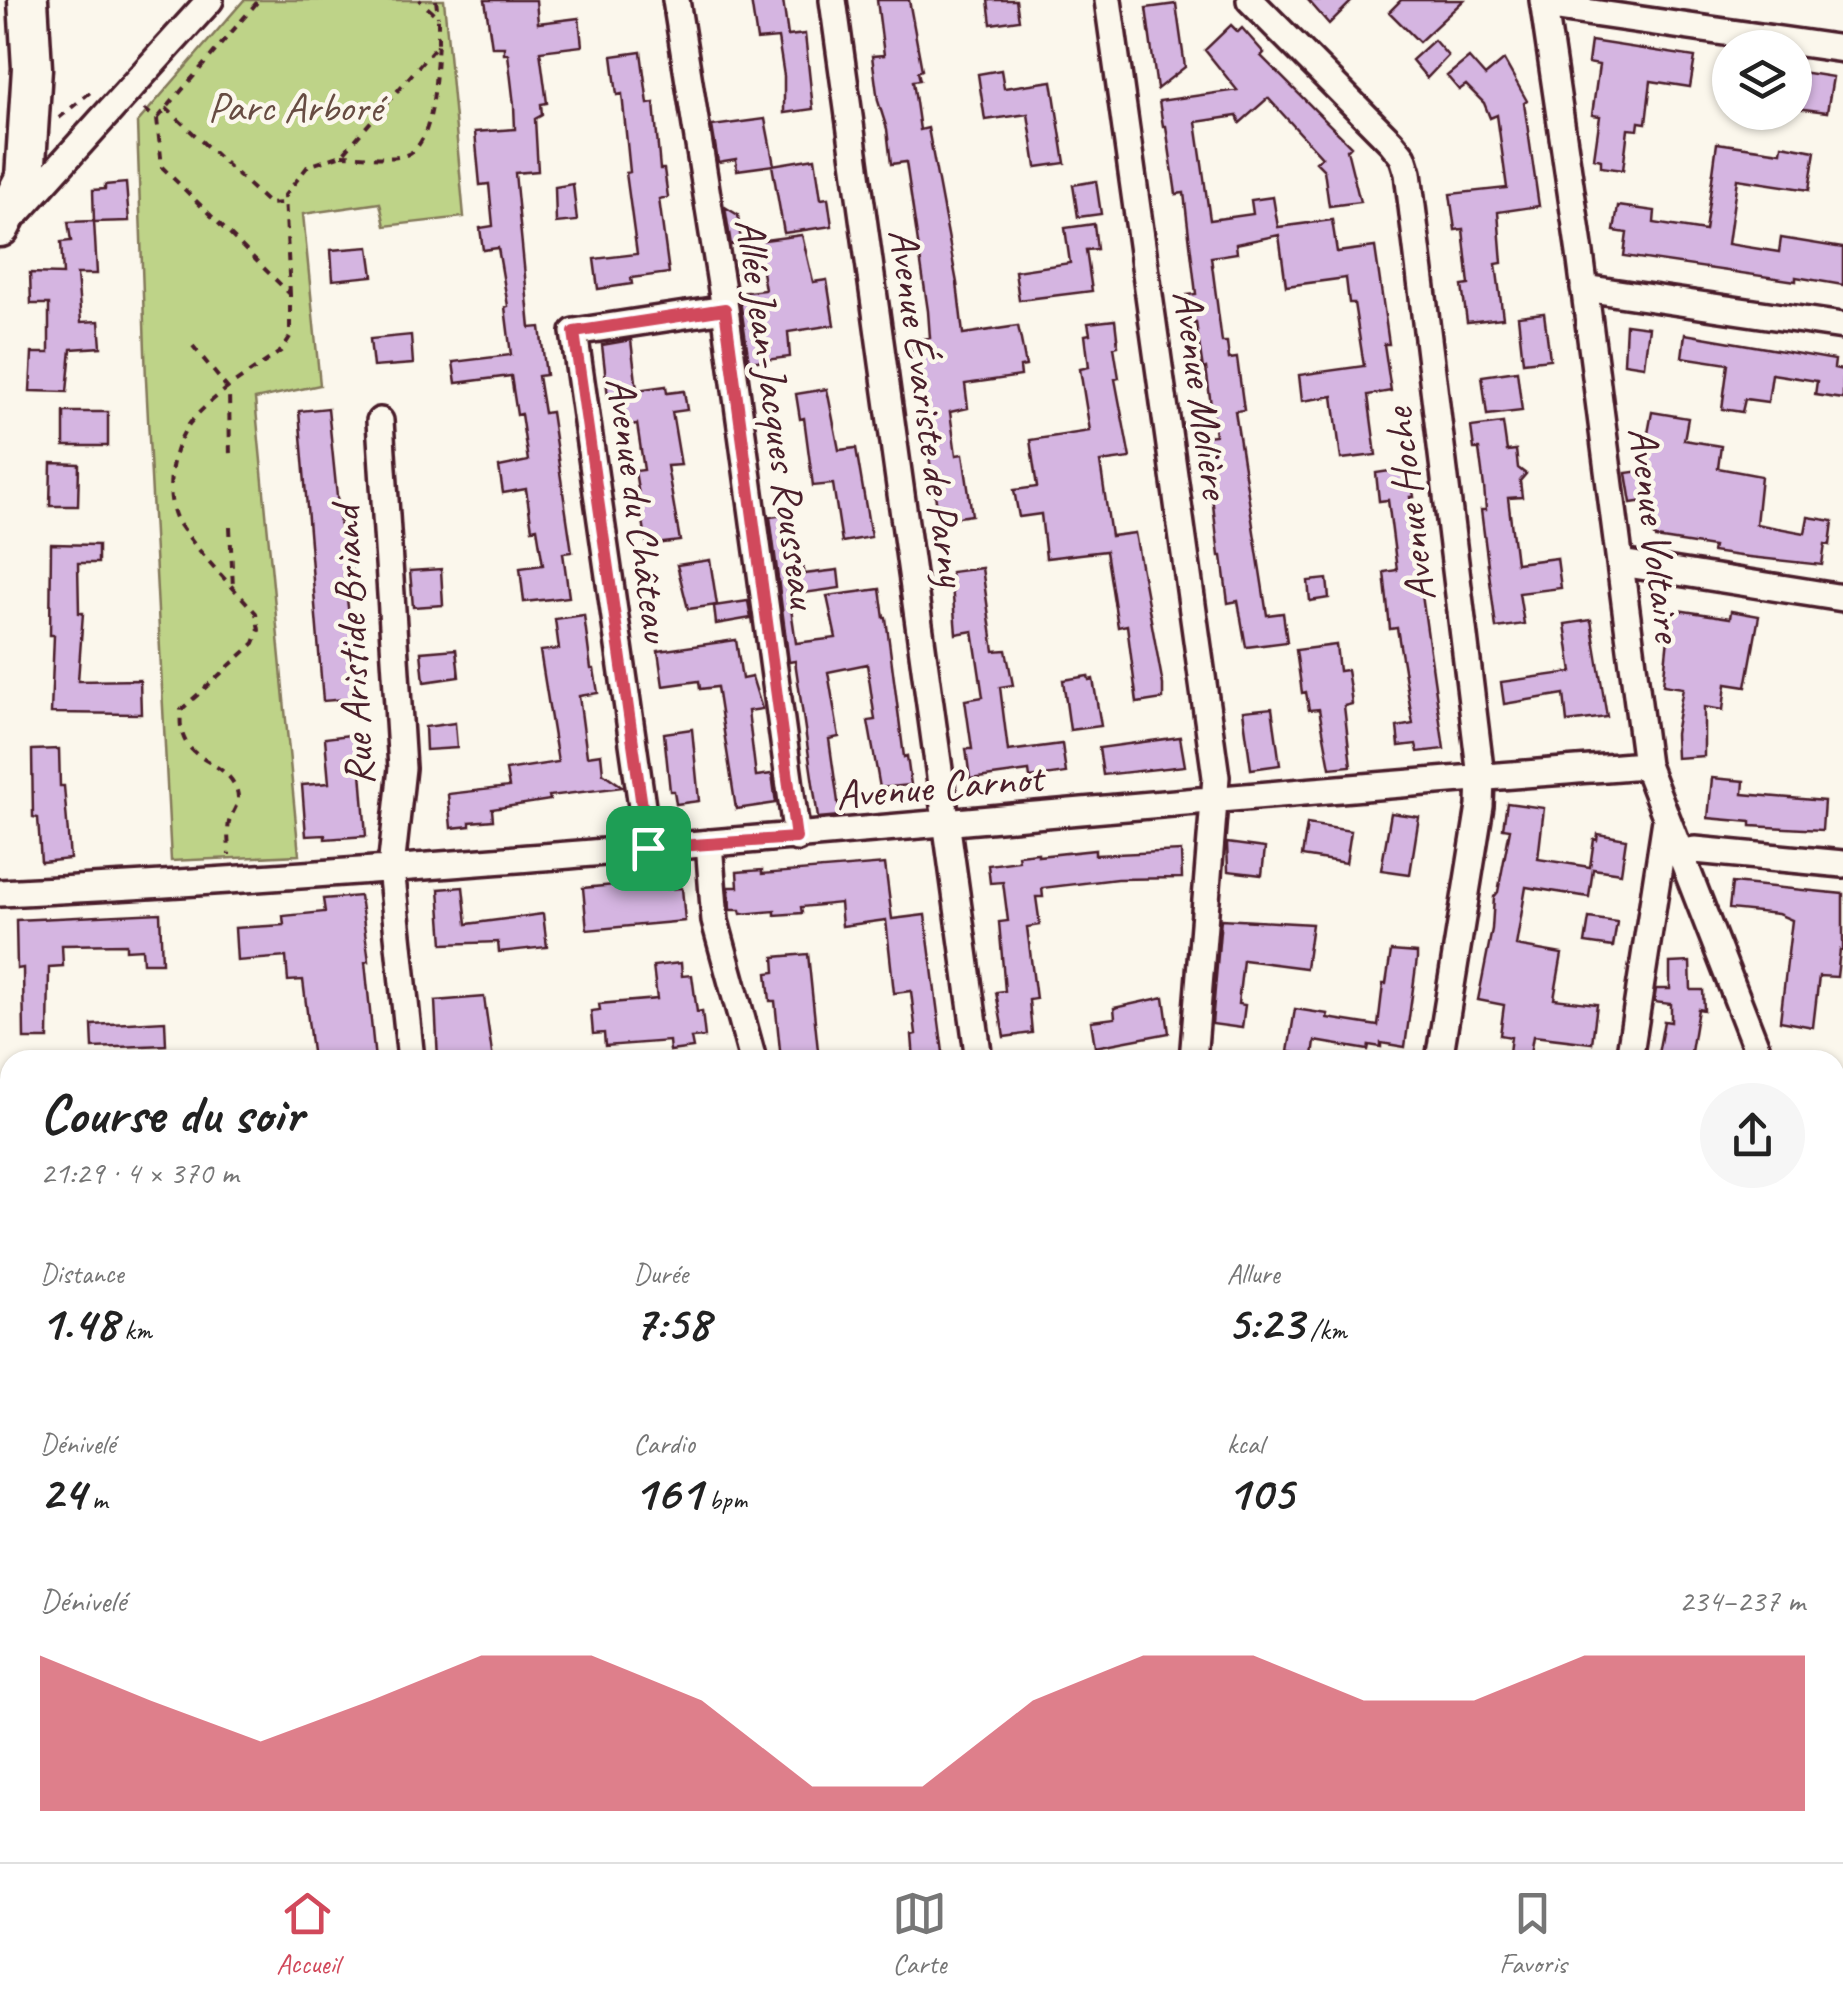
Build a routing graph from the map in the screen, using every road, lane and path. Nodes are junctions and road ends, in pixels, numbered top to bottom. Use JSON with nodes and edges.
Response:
{"nodes":[{"id":1,"x":28,"y":0,"type":"edge"},
{"id":2,"x":210,"y":0,"type":"edge"},
{"id":3,"x":259,"y":0,"type":"edge"},
{"id":4,"x":419,"y":0,"type":"edge"},
{"id":5,"x":436,"y":0,"type":"edge"},
{"id":6,"x":676,"y":0,"type":"edge"},
{"id":7,"x":833,"y":0,"type":"edge"},
{"id":8,"x":1108,"y":0,"type":"edge"},
{"id":9,"x":1250,"y":0,"type":"edge"},
{"id":10,"x":1543,"y":3,"type":"edge"},
{"id":11,"x":438,"y":16,"type":"junction"},
{"id":12,"x":438,"y":44,"type":"junction"},
{"id":13,"x":1843,"y":49,"type":"edge"},
{"id":14,"x":106,"y":79,"type":"dead end"},
{"id":15,"x":128,"y":95,"type":"junction"},
{"id":16,"x":166,"y":108,"type":"junction"},
{"id":17,"x":29,"y":117,"type":"junction"},
{"id":18,"x":156,"y":119,"type":"junction"},
{"id":19,"x":342,"y":155,"type":"junction"},
{"id":20,"x":286,"y":203,"type":"junction"},
{"id":21,"x":0,"y":230,"type":"edge"},
{"id":22,"x":1584,"y":288,"type":"junction"},
{"id":23,"x":290,"y":294,"type":"junction"},
{"id":24,"x":725,"y":309,"type":"junction"},
{"id":25,"x":1843,"y":326,"type":"edge"},
{"id":26,"x":193,"y":346,"type":"dead end"},
{"id":27,"x":229,"y":390,"type":"junction"},
{"id":28,"x":380,"y":421,"type":"dead end"},
{"id":29,"x":230,"y":459,"type":"dead end"},
{"id":30,"x":230,"y":527,"type":"dead end"},
{"id":31,"x":1622,"y":564,"type":"junction"},
{"id":32,"x":234,"y":587,"type":"junction"},
{"id":33,"x":1843,"y":598,"type":"edge"},
{"id":34,"x":1646,"y":764,"type":"junction"},
{"id":35,"x":1481,"y":776,"type":"junction"},
{"id":36,"x":1215,"y":798,"type":"junction"},
{"id":37,"x":1666,"y":815,"type":"junction"},
{"id":38,"x":946,"y":825,"type":"junction"},
{"id":39,"x":796,"y":838,"type":"junction"},
{"id":40,"x":709,"y":843,"type":"junction"},
{"id":41,"x":648,"y":848,"type":"junction"},
{"id":42,"x":1681,"y":853,"type":"junction"},
{"id":43,"x":1843,"y":864,"type":"edge"},
{"id":44,"x":391,"y":868,"type":"junction"},
{"id":45,"x":228,"y":880,"type":"junction"},
{"id":46,"x":0,"y":893,"type":"edge"},
{"id":47,"x":409,"y":1050,"type":"edge"},
{"id":48,"x":750,"y":1050,"type":"edge"},
{"id":49,"x":978,"y":1050,"type":"edge"},
{"id":50,"x":1194,"y":1050,"type":"edge"},
{"id":51,"x":1441,"y":1050,"type":"edge"},
{"id":52,"x":1631,"y":1050,"type":"edge"},
{"id":53,"x":1757,"y":1050,"type":"edge"}],
"edges":[{"from":1,"to":17,"type":"street"},
{"from":2,"to":15,"type":"street"},
{"from":3,"to":16,"type":"path"},
{"from":4,"to":11,"type":"path"},
{"from":5,"to":11,"type":"path"},
{"from":6,"to":24,"type":"street","name":"Allée Jean-Jacques Rousseau"},
{"from":7,"to":38,"type":"street","name":"Avenue Évariste de Parny"},
{"from":8,"to":36,"type":"street","name":"Avenue Molière"},
{"from":9,"to":35,"type":"street","name":"Avenue Hoche"},
{"from":10,"to":13,"type":"street"},
{"from":10,"to":22,"type":"street","name":"Avenue Voltaire"},
{"from":11,"to":12,"type":"path"},
{"from":12,"to":19,"type":"path"},
{"from":12,"to":19,"type":"path"},
{"from":14,"to":17,"type":"path"},
{"from":15,"to":18,"type":"path"},
{"from":15,"to":21,"type":"street"},
{"from":16,"to":18,"type":"path"},
{"from":16,"to":20,"type":"path"},
{"from":17,"to":21,"type":"street"},
{"from":18,"to":23,"type":"path"},
{"from":19,"to":20,"type":"path"},
{"from":20,"to":23,"type":"path"},
{"from":22,"to":25,"type":"street"},
{"from":22,"to":31,"type":"street","name":"Avenue Voltaire"},
{"from":23,"to":27,"type":"path"},
{"from":24,"to":39,"type":"street","name":"Allée Jean-Jacques Rousseau"},
{"from":24,"to":41,"type":"street","name":"Avenue du Château"},
{"from":26,"to":27,"type":"path"},
{"from":27,"to":29,"type":"path"},
{"from":27,"to":32,"type":"path"},
{"from":28,"to":44,"type":"street","name":"Rue Aristide Briand"},
{"from":30,"to":32,"type":"path"},
{"from":31,"to":33,"type":"street"},
{"from":31,"to":34,"type":"street","name":"Avenue Voltaire"},
{"from":32,"to":45,"type":"path"},
{"from":34,"to":35,"type":"street","name":"Avenue Carnot"},
{"from":34,"to":37,"type":"street","name":"Avenue Voltaire"},
{"from":35,"to":36,"type":"street","name":"Avenue Carnot"},
{"from":35,"to":51,"type":"street","name":"Avenue Hoche"},
{"from":36,"to":38,"type":"street","name":"Avenue Carnot"},
{"from":36,"to":50,"type":"street","name":"Avenue Molière"},
{"from":37,"to":42,"type":"street","name":"Avenue Voltaire"},
{"from":37,"to":52,"type":"street"},
{"from":38,"to":39,"type":"street","name":"Avenue Carnot"},
{"from":38,"to":49,"type":"street","name":"Avenue Évariste de Parny"},
{"from":39,"to":40,"type":"street","name":"Avenue Carnot"},
{"from":40,"to":41,"type":"street","name":"Avenue Carnot"},
{"from":40,"to":48,"type":"street"},
{"from":41,"to":44,"type":"street","name":"Avenue Carnot"},
{"from":42,"to":43,"type":"street"},
{"from":42,"to":53,"type":"street","name":"Avenue Voltaire"},
{"from":44,"to":45,"type":"street","name":"Avenue Carnot"},
{"from":44,"to":47,"type":"street","name":"Rue Aristide Briand"},
{"from":45,"to":46,"type":"street","name":"Avenue Carnot"}]}
